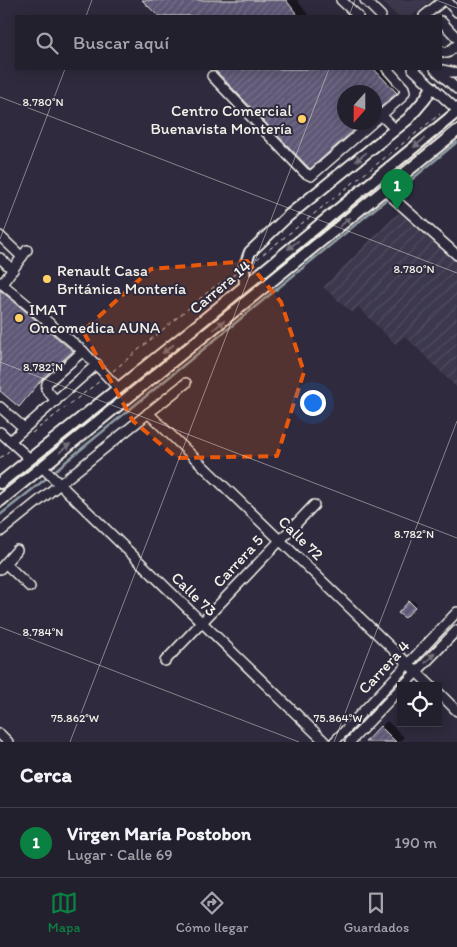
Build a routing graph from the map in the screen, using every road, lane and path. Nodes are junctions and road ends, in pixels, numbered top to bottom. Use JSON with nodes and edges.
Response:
{"nodes":[{"id":1,"x":341,"y":0,"type":"edge"},
{"id":2,"x":364,"y":0,"type":"edge"},
{"id":3,"x":445,"y":0,"type":"edge"},
{"id":4,"x":457,"y":12,"type":"edge"},
{"id":5,"x":430,"y":14,"type":"edge"},
{"id":6,"x":357,"y":15,"type":"edge"},
{"id":7,"x":380,"y":15,"type":"edge"},
{"id":8,"x":442,"y":22,"type":"edge"},
{"id":9,"x":457,"y":38,"type":"edge"},
{"id":10,"x":457,"y":46,"type":"edge"},
{"id":11,"x":442,"y":52,"type":"edge"},
{"id":12,"x":388,"y":70,"type":"edge"},
{"id":13,"x":414,"y":70,"type":"edge"},
{"id":14,"x":437,"y":70,"type":"edge"},
{"id":15,"x":441,"y":70,"type":"edge"},
{"id":16,"x":457,"y":73,"type":"edge"},
{"id":17,"x":212,"y":76,"type":"dead end"},
{"id":18,"x":432,"y":87,"type":"junction"},
{"id":19,"x":457,"y":88,"type":"edge"},
{"id":20,"x":448,"y":102,"type":"junction"},
{"id":21,"x":457,"y":111,"type":"edge"},
{"id":22,"x":382,"y":116,"type":"joint"},
{"id":23,"x":395,"y":129,"type":"junction"},
{"id":24,"x":365,"y":130,"type":"edge"},
{"id":25,"x":457,"y":131,"type":"edge"},
{"id":26,"x":311,"y":176,"type":"junction"},
{"id":27,"x":320,"y":191,"type":"junction"},
{"id":28,"x":387,"y":193,"type":"junction"},
{"id":29,"x":0,"y":236,"type":"edge"},
{"id":30,"x":457,"y":255,"type":"edge"},
{"id":31,"x":0,"y":258,"type":"edge"},
{"id":32,"x":244,"y":268,"type":"junction"},
{"id":33,"x":13,"y":270,"type":"junction"},
{"id":34,"x":1,"y":283,"type":"edge"},
{"id":35,"x":245,"y":285,"type":"junction"},
{"id":36,"x":83,"y":351,"type":"junction"},
{"id":37,"x":97,"y":364,"type":"junction"},
{"id":38,"x":108,"y":375,"type":"junction"},
{"id":39,"x":186,"y":383,"type":"dead end"},
{"id":40,"x":118,"y":388,"type":"junction"},
{"id":41,"x":56,"y":401,"type":"junction"},
{"id":42,"x":0,"y":407,"type":"edge"},
{"id":43,"x":148,"y":413,"type":"junction"},
{"id":44,"x":27,"y":431,"type":"junction"},
{"id":45,"x":0,"y":432,"type":"edge"},
{"id":46,"x":12,"y":443,"type":"junction"},
{"id":47,"x":0,"y":458,"type":"edge"},
{"id":48,"x":30,"y":459,"type":"junction"},
{"id":49,"x":44,"y":469,"type":"junction"},
{"id":50,"x":57,"y":482,"type":"junction"},
{"id":51,"x":0,"y":483,"type":"edge"},
{"id":52,"x":0,"y":501,"type":"edge"},
{"id":53,"x":314,"y":505,"type":"dead end"},
{"id":54,"x":0,"y":532,"type":"edge"},
{"id":55,"x":280,"y":538,"type":"junction"},
{"id":56,"x":17,"y":550,"type":"dead end"},
{"id":57,"x":3,"y":566,"type":"edge"},
{"id":58,"x":30,"y":587,"type":"dead end"},
{"id":59,"x":457,"y":612,"type":"edge"},
{"id":60,"x":202,"y":622,"type":"junction"},
{"id":61,"x":442,"y":628,"type":"junction"},
{"id":62,"x":454,"y":633,"type":"edge"},
{"id":63,"x":165,"y":661,"type":"dead end"},
{"id":64,"x":408,"y":663,"type":"junction"},
{"id":65,"x":417,"y":671,"type":"junction"},
{"id":66,"x":407,"y":682,"type":"edge"},
{"id":67,"x":428,"y":682,"type":"edge"},
{"id":68,"x":397,"y":692,"type":"edge"},
{"id":69,"x":442,"y":696,"type":"edge"},
{"id":70,"x":368,"y":706,"type":"junction"},
{"id":71,"x":457,"y":711,"type":"edge"},
{"id":72,"x":375,"y":716,"type":"junction"},
{"id":73,"x":0,"y":734,"type":"edge"},
{"id":74,"x":8,"y":742,"type":"edge"},
{"id":75,"x":325,"y":742,"type":"edge"},
{"id":76,"x":334,"y":742,"type":"edge"},
{"id":77,"x":350,"y":742,"type":"edge"}],
"edges":[{"from":1,"to":6,"type":"street"},
{"from":2,"to":7,"type":"street"},
{"from":3,"to":4,"type":"street"},
{"from":3,"to":5,"type":"street"},
{"from":8,"to":9,"type":"street"},
{"from":10,"to":11,"type":"street"},
{"from":12,"to":22,"type":"street"},
{"from":13,"to":18,"type":"street"},
{"from":14,"to":19,"type":"street"},
{"from":15,"to":16,"type":"street"},
{"from":17,"to":26,"type":"street"},
{"from":18,"to":20,"type":"street"},
{"from":18,"to":23,"type":"main road"},
{"from":20,"to":21,"type":"street"},
{"from":20,"to":32,"type":"path"},
{"from":21,"to":35,"type":"main road","name":"Carrera 14","one_way":true},
{"from":22,"to":23,"type":"street"},
{"from":23,"to":27,"type":"main road","one_way":true},
{"from":24,"to":26,"type":"street"},
{"from":25,"to":28,"type":"main road","name":"Carrera 14"},
{"from":26,"to":27,"type":"street"},
{"from":27,"to":32,"type":"main road"},
{"from":28,"to":30,"type":"street"},
{"from":49,"to":28,"type":"main road","name":"Carrera 14","one_way":true},
{"from":29,"to":33,"type":"street"},
{"from":31,"to":33,"type":"street"},
{"from":32,"to":35,"type":"main road"},
{"from":32,"to":38,"type":"path"},
{"from":33,"to":34,"type":"street"},
{"from":34,"to":36,"type":"street"},
{"from":35,"to":40,"type":"main road","name":"Carrera 14","one_way":true},
{"from":36,"to":37,"type":"street"},
{"from":36,"to":41,"type":"street"},
{"from":37,"to":38,"type":"street"},
{"from":37,"to":41,"type":"street"},
{"from":38,"to":40,"type":"street"},
{"from":38,"to":44,"type":"path"},
{"from":39,"to":43,"type":"street"},
{"from":40,"to":48,"type":"main road","name":"Carrera 14"},
{"from":41,"to":44,"type":"street"},
{"from":42,"to":44,"type":"street"},
{"from":43,"to":50,"type":"street"},
{"from":43,"to":55,"type":"street","name":"Calle 72"},
{"from":44,"to":46,"type":"street"},
{"from":45,"to":46,"type":"street"},
{"from":46,"to":47,"type":"path"},
{"from":46,"to":48,"type":"street"},
{"from":48,"to":51,"type":"main road","name":"Carrera 14"},
{"from":49,"to":50,"type":"street","name":"Calle 73"},
{"from":49,"to":52,"type":"main road","name":"Carrera 14"},
{"from":50,"to":54,"type":"street"},
{"from":50,"to":60,"type":"street","name":"Calle 73"},
{"from":53,"to":55,"type":"street","name":"Carrera 5"},
{"from":55,"to":60,"type":"street","name":"Carrera 5"},
{"from":55,"to":64,"type":"street","name":"Calle 72"},
{"from":56,"to":57,"type":"street"},
{"from":57,"to":58,"type":"street"},
{"from":59,"to":61,"type":"street","name":"Carrera 4"},
{"from":60,"to":63,"type":"street","name":"Carrera 5"},
{"from":60,"to":75,"type":"street","name":"Calle 73"},
{"from":61,"to":62,"type":"street"},
{"from":61,"to":64,"type":"street","name":"Carrera 4"},
{"from":65,"to":62,"type":"street","name":"Carrera 4","one_way":true},
{"from":64,"to":65,"type":"street","name":"Calle 72"},
{"from":64,"to":70,"type":"street","name":"Carrera 4"},
{"from":65,"to":66,"type":"street","name":"Carrera 4"},
{"from":65,"to":67,"type":"street","name":"Calle 72"},
{"from":68,"to":72,"type":"street","name":"Carrera 4"},
{"from":69,"to":71,"type":"street"},
{"from":70,"to":72,"type":"street"},
{"from":70,"to":76,"type":"street","name":"Carrera 4"},
{"from":72,"to":77,"type":"street","name":"Carrera 4"},
{"from":73,"to":74,"type":"street"}]}
